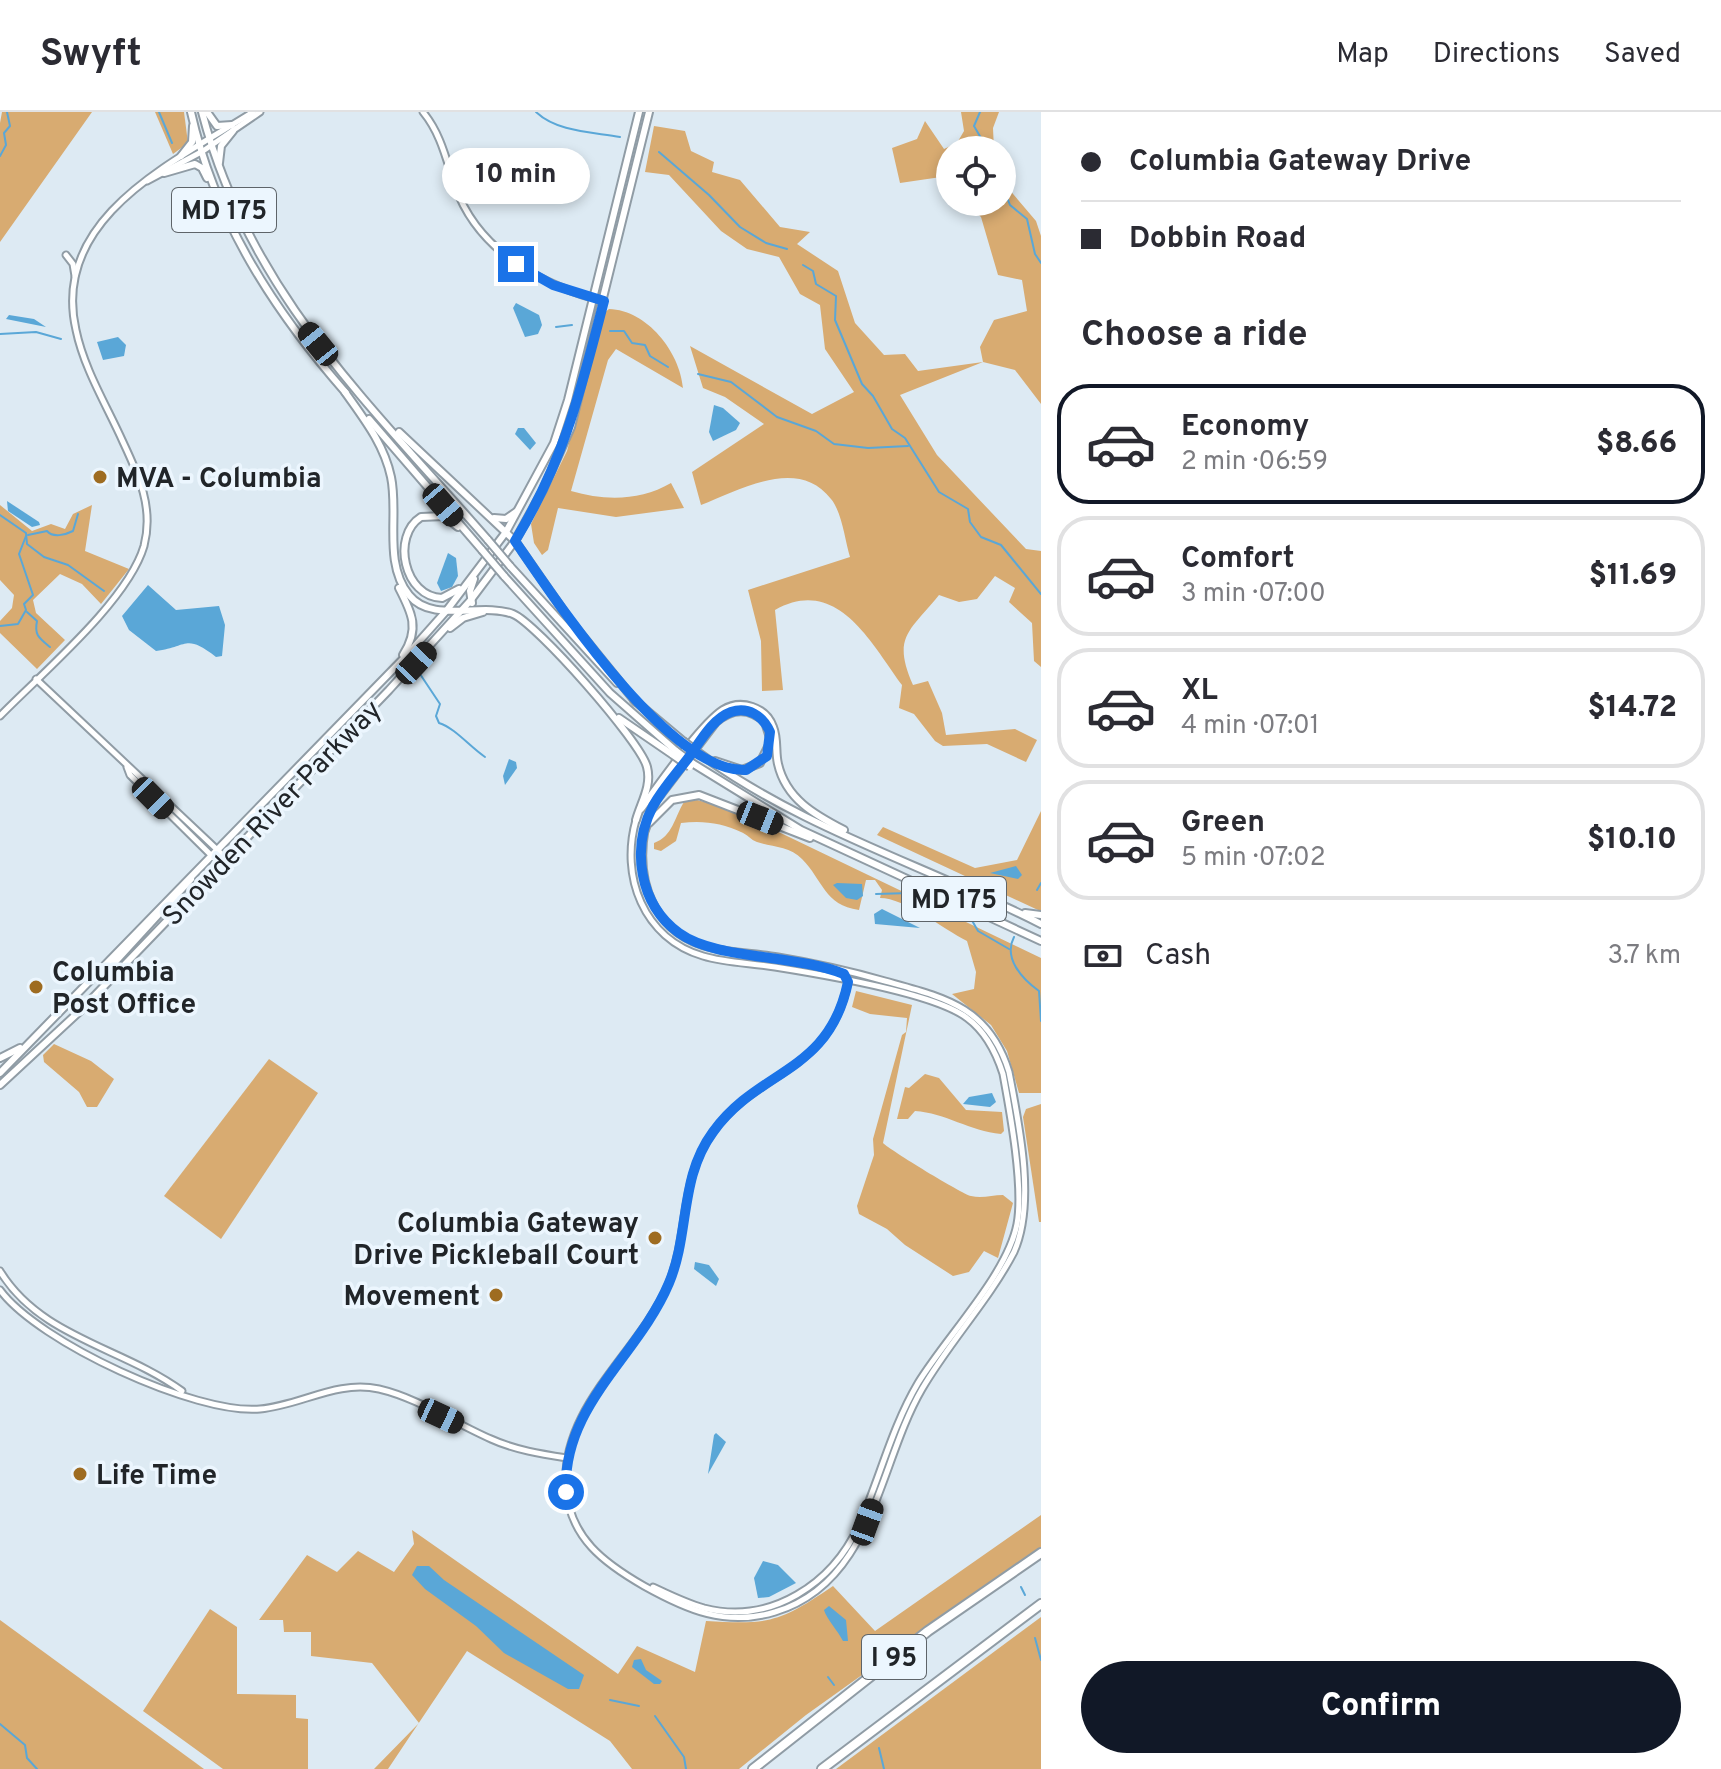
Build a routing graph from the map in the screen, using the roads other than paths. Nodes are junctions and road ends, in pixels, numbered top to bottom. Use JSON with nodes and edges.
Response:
{"nodes":[{"id":1,"x":205,"y":112,"type":"edge"},
{"id":2,"x":253,"y":112,"type":"edge"},
{"id":3,"x":260,"y":112,"type":"edge"},
{"id":4,"x":423,"y":112,"type":"edge"},
{"id":5,"x":639,"y":112,"type":"edge"},
{"id":6,"x":649,"y":112,"type":"edge"},
{"id":7,"x":192,"y":115,"type":"edge"},
{"id":8,"x":232,"y":128,"type":"junction"},
{"id":9,"x":211,"y":142,"type":"junction"},
{"id":10,"x":202,"y":148,"type":"junction"},
{"id":11,"x":181,"y":156,"type":"junction"},
{"id":12,"x":219,"y":171,"type":"junction"},
{"id":13,"x":164,"y":173,"type":"junction"},
{"id":14,"x":146,"y":181,"type":"junction"},
{"id":15,"x":84,"y":250,"type":"junction"},
{"id":16,"x":252,"y":266,"type":"junction"},
{"id":17,"x":75,"y":277,"type":"junction"},
{"id":18,"x":594,"y":299,"type":"junction"},
{"id":19,"x":604,"y":301,"type":"junction"},
{"id":20,"x":358,"y":391,"type":"junction"},
{"id":21,"x":345,"y":392,"type":"junction"},
{"id":22,"x":535,"y":483,"type":"junction"},
{"id":23,"x":520,"y":509,"type":"junction"},
{"id":24,"x":490,"y":517,"type":"junction"},
{"id":25,"x":521,"y":531,"type":"junction"},
{"id":26,"x":506,"y":532,"type":"junction"},
{"id":27,"x":394,"y":534,"type":"junction"},
{"id":28,"x":515,"y":541,"type":"junction"},
{"id":29,"x":482,"y":550,"type":"junction"},
{"id":30,"x":477,"y":572,"type":"junction"},
{"id":31,"x":470,"y":601,"type":"junction"},
{"id":32,"x":462,"y":609,"type":"junction"},
{"id":33,"x":483,"y":609,"type":"junction"},
{"id":34,"x":447,"y":610,"type":"junction"},
{"id":35,"x":502,"y":611,"type":"junction"},
{"id":36,"x":36,"y":679,"type":"junction"},
{"id":37,"x":383,"y":681,"type":"junction"},
{"id":38,"x":389,"y":690,"type":"junction"},
{"id":39,"x":598,"y":700,"type":"junction"},
{"id":40,"x":636,"y":702,"type":"junction"},
{"id":41,"x":0,"y":716,"type":"edge"},
{"id":42,"x":674,"y":753,"type":"junction"},
{"id":43,"x":699,"y":753,"type":"junction"},
{"id":44,"x":126,"y":766,"type":"junction"},
{"id":45,"x":636,"y":820,"type":"junction"},
{"id":46,"x":645,"y":830,"type":"junction"},
{"id":47,"x":217,"y":849,"type":"junction"},
{"id":48,"x":885,"y":851,"type":"junction"},
{"id":49,"x":211,"y":855,"type":"junction"},
{"id":50,"x":227,"y":859,"type":"junction"},
{"id":51,"x":865,"y":860,"type":"junction"},
{"id":52,"x":221,"y":865,"type":"junction"},
{"id":53,"x":199,"y":866,"type":"junction"},
{"id":54,"x":1008,"y":907,"type":"junction"},
{"id":55,"x":1041,"y":915,"type":"edge"},
{"id":56,"x":1041,"y":924,"type":"edge"},
{"id":57,"x":1041,"y":941,"type":"edge"},
{"id":58,"x":820,"y":966,"type":"junction"},
{"id":59,"x":108,"y":981,"type":"junction"},
{"id":60,"x":848,"y":982,"type":"junction"},
{"id":61,"x":48,"y":1026,"type":"junction"},
{"id":62,"x":0,"y":1058,"type":"edge"},
{"id":63,"x":0,"y":1073,"type":"edge"},
{"id":64,"x":2,"y":1084,"type":"edge"},
{"id":65,"x":0,"y":1271,"type":"edge"},
{"id":66,"x":0,"y":1290,"type":"edge"},
{"id":67,"x":186,"y":1394,"type":"junction"},
{"id":68,"x":567,"y":1458,"type":"junction"},
{"id":69,"x":1041,"y":1553,"type":"edge"},
{"id":70,"x":623,"y":1574,"type":"junction"},
{"id":71,"x":1041,"y":1604,"type":"edge"},
{"id":72,"x":753,"y":1769,"type":"edge"},
{"id":73,"x":822,"y":1769,"type":"edge"}],
"edges":[{"from":1,"to":8,"type":"main road"},
{"from":1,"to":9,"type":"main road","number":"MD 175"},
{"from":2,"to":8,"type":"street"},
{"from":3,"to":8,"type":"street"},
{"from":4,"to":18,"type":"street"},
{"from":5,"to":18,"type":"main road","name":"Snowden River Parkway"},
{"from":6,"to":19,"type":"main road","name":"Snowden River Parkway"},
{"from":7,"to":10,"type":"main road","number":"MD 175"},
{"from":7,"to":11,"type":"main road"},
{"from":8,"to":9,"type":"street"},
{"from":8,"to":12,"type":"main road"},
{"from":9,"to":10,"type":"street"},
{"from":9,"to":12,"type":"main road","number":"MD 175"},
{"from":10,"to":11,"type":"street"},
{"from":10,"to":13,"type":"street"},
{"from":10,"to":16,"type":"main road","number":"MD 175"},
{"from":11,"to":14,"type":"street"},
{"from":12,"to":20,"type":"main road","number":"MD 175"},
{"from":13,"to":14,"type":"street"},
{"from":13,"to":16,"type":"main road"},
{"from":14,"to":15,"type":"street"},
{"from":15,"to":17,"type":"street"},
{"from":15,"to":17,"type":"street"},
{"from":16,"to":21,"type":"main road","number":"MD 175"},
{"from":17,"to":36,"type":"street"},
{"from":18,"to":19,"type":"street"},
{"from":18,"to":22,"type":"main road","name":"Snowden River Parkway"},
{"from":19,"to":25,"type":"main road","name":"Snowden River Parkway"},
{"from":20,"to":24,"type":"main road"},
{"from":20,"to":40,"type":"main road","number":"MD 175","bridge":true},
{"from":21,"to":27,"type":"main road"},
{"from":21,"to":29,"type":"main road","number":"MD 175"},
{"from":22,"to":23,"type":"main road","name":"Snowden River Parkway"},
{"from":22,"to":25,"type":"main road"},
{"from":23,"to":24,"type":"main road"},
{"from":23,"to":26,"type":"main road","name":"Snowden River Parkway"},
{"from":24,"to":26,"type":"main road"},
{"from":25,"to":28,"type":"main road","name":"Snowden River Parkway"},
{"from":26,"to":28,"type":"main road"},
{"from":26,"to":30,"type":"main road","name":"Snowden River Parkway"},
{"from":27,"to":34,"type":"main road"},
{"from":27,"to":37,"type":"main road"},
{"from":28,"to":31,"type":"main road","name":"Snowden River Parkway"},
{"from":28,"to":40,"type":"main road"},
{"from":29,"to":30,"type":"main road"},
{"from":29,"to":42,"type":"main road","number":"MD 175","bridge":true},
{"from":30,"to":31,"type":"main road"},
{"from":30,"to":34,"type":"main road","name":"Snowden River Parkway"},
{"from":31,"to":32,"type":"main road","name":"Snowden River Parkway"},
{"from":31,"to":33,"type":"main road"},
{"from":32,"to":33,"type":"main road"},
{"from":32,"to":34,"type":"main road"},
{"from":32,"to":38,"type":"main road","name":"Snowden River Parkway"},
{"from":33,"to":35,"type":"main road"},
{"from":34,"to":37,"type":"main road","name":"Snowden River Parkway"},
{"from":35,"to":38,"type":"main road"},
{"from":35,"to":39,"type":"main road"},
{"from":36,"to":41,"type":"street"},
{"from":36,"to":44,"type":"street"},
{"from":37,"to":47,"type":"main road","name":"Snowden River Parkway"},
{"from":38,"to":50,"type":"main road","name":"Snowden River Parkway"},
{"from":39,"to":42,"type":"main road"},
{"from":39,"to":45,"type":"main road"},
{"from":40,"to":43,"type":"main road","number":"MD 175","bridge":true},
{"from":42,"to":51,"type":"main road","number":"MD 175","bridge":true},
{"from":43,"to":46,"type":"main road"},
{"from":43,"to":48,"type":"main road","number":"MD 175"},
{"from":44,"to":47,"type":"street"},
{"from":44,"to":49,"type":"street"},
{"from":45,"to":48,"type":"main road"},
{"from":45,"to":60,"type":"street"},
{"from":46,"to":51,"type":"main road"},
{"from":46,"to":58,"type":"street"},
{"from":47,"to":49,"type":"main road","name":"Snowden River Parkway"},
{"from":47,"to":50,"type":"street"},
{"from":48,"to":54,"type":"main road","number":"MD 175"},
{"from":49,"to":52,"type":"street"},
{"from":49,"to":53,"type":"main road","name":"Snowden River Parkway"},
{"from":50,"to":52,"type":"main road","name":"Snowden River Parkway"},
{"from":51,"to":57,"type":"main road","number":"MD 175"},
{"from":52,"to":59,"type":"main road","name":"Snowden River Parkway"},
{"from":53,"to":59,"type":"main road"},
{"from":53,"to":61,"type":"main road","name":"Snowden River Parkway"},
{"from":54,"to":55,"type":"main road"},
{"from":54,"to":56,"type":"main road","number":"MD 175"},
{"from":58,"to":60,"type":"street"},
{"from":58,"to":70,"type":"street"},
{"from":59,"to":64,"type":"main road","name":"Snowden River Parkway"},
{"from":60,"to":68,"type":"street"},
{"from":60,"to":70,"type":"street"},
{"from":61,"to":62,"type":"main road"},
{"from":61,"to":63,"type":"main road","name":"Snowden River Parkway"},
{"from":65,"to":67,"type":"street"},
{"from":66,"to":67,"type":"street"},
{"from":67,"to":68,"type":"street"},
{"from":68,"to":70,"type":"street"},
{"from":69,"to":72,"type":"highway","number":"I 95"},
{"from":71,"to":73,"type":"highway","number":"I 95"}]}
